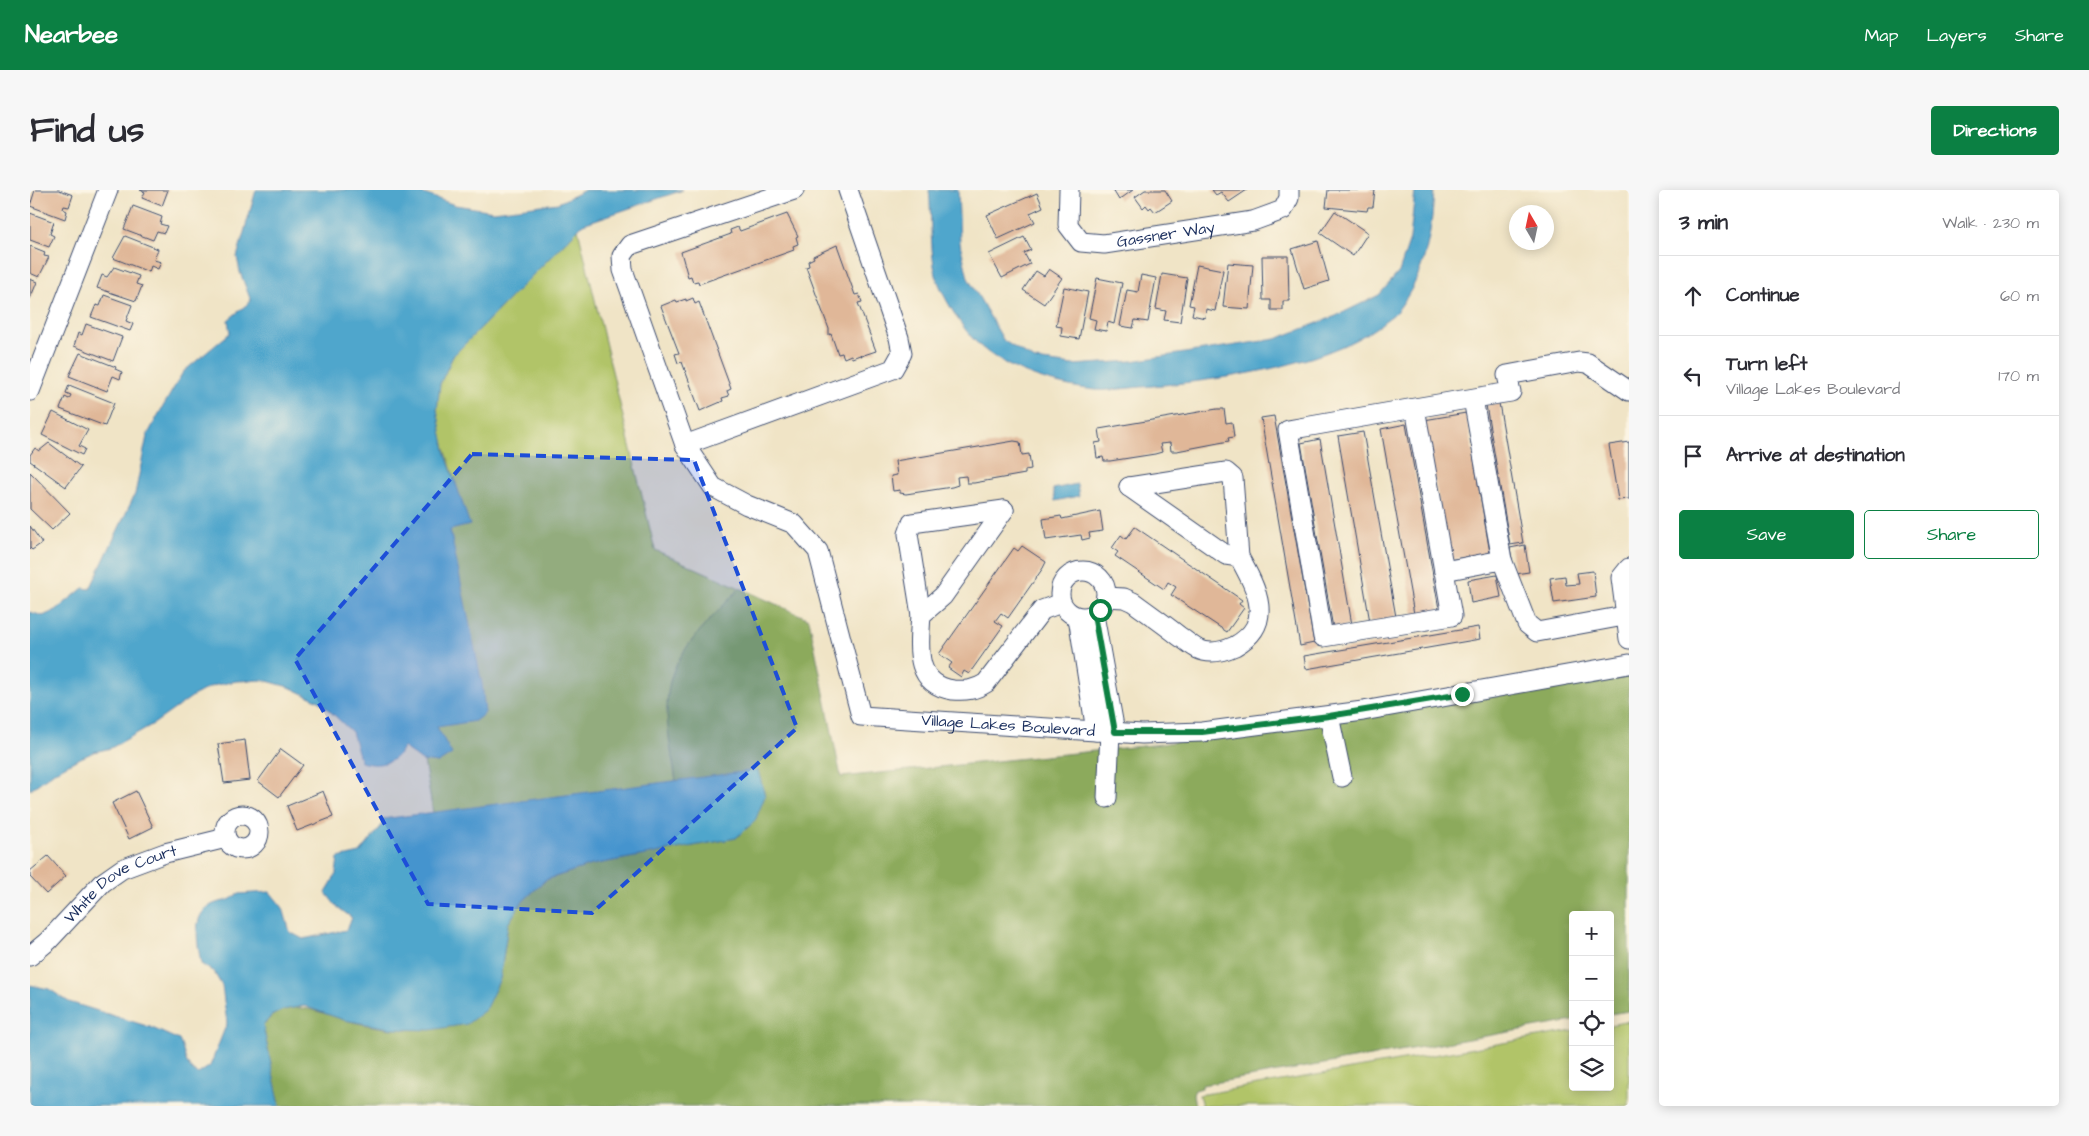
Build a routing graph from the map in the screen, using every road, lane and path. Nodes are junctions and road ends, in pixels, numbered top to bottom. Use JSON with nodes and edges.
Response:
{"nodes":[{"id":1,"x":108,"y":190,"type":"edge"},
{"id":2,"x":794,"y":190,"type":"edge"},
{"id":3,"x":848,"y":190,"type":"edge"},
{"id":4,"x":1069,"y":190,"type":"edge"},
{"id":5,"x":1289,"y":190,"type":"edge"},
{"id":6,"x":1626,"y":382,"type":"edge"},
{"id":7,"x":30,"y":391,"type":"edge"},
{"id":8,"x":1472,"y":399,"type":"junction"},
{"id":9,"x":1415,"y":408,"type":"junction"},
{"id":10,"x":685,"y":445,"type":"junction"},
{"id":11,"x":1239,"y":557,"type":"junction"},
{"id":12,"x":1502,"y":560,"type":"junction"},
{"id":13,"x":1629,"y":568,"type":"edge"},
{"id":14,"x":1444,"y":571,"type":"junction"},
{"id":15,"x":1106,"y":596,"type":"junction"},
{"id":16,"x":1062,"y":603,"type":"junction"},
{"id":17,"x":1626,"y":611,"type":"edge"},
{"id":18,"x":921,"y":615,"type":"junction"},
{"id":19,"x":1086,"y":616,"type":"junction"},
{"id":20,"x":1629,"y":639,"type":"edge"},
{"id":21,"x":1629,"y":664,"type":"edge"},
{"id":22,"x":1329,"y":716,"type":"junction"},
{"id":23,"x":1107,"y":732,"type":"junction"},
{"id":24,"x":1342,"y":777,"type":"dead end"},
{"id":25,"x":1107,"y":798,"type":"dead end"},
{"id":26,"x":226,"y":838,"type":"dead end"},
{"id":27,"x":30,"y":956,"type":"edge"}],
"edges":[{"from":1,"to":7,"type":"street"},
{"from":2,"to":10,"type":"street"},
{"from":3,"to":10,"type":"street"},
{"from":4,"to":5,"type":"street","name":"Gassner Way"},
{"from":6,"to":8,"type":"street"},
{"from":8,"to":9,"type":"street"},
{"from":8,"to":12,"type":"street"},
{"from":9,"to":14,"type":"street"},
{"from":9,"to":14,"type":"street"},
{"from":10,"to":23,"type":"street","name":"Village Lakes Boulevard"},
{"from":11,"to":11,"type":"street"},
{"from":11,"to":15,"type":"street"},
{"from":12,"to":14,"type":"street"},
{"from":12,"to":17,"type":"street"},
{"from":13,"to":17,"type":"street"},
{"from":15,"to":16,"type":"street"},
{"from":15,"to":19,"type":"street"},
{"from":16,"to":18,"type":"street"},
{"from":16,"to":19,"type":"street"},
{"from":17,"to":20,"type":"street"},
{"from":18,"to":18,"type":"street"},
{"from":19,"to":23,"type":"street"},
{"from":21,"to":22,"type":"street","name":"Village Lakes Boulevard"},
{"from":22,"to":23,"type":"street","name":"Village Lakes Boulevard"},
{"from":22,"to":24,"type":"street"},
{"from":23,"to":25,"type":"street"},
{"from":26,"to":27,"type":"street","name":"White Dove Court"}]}
